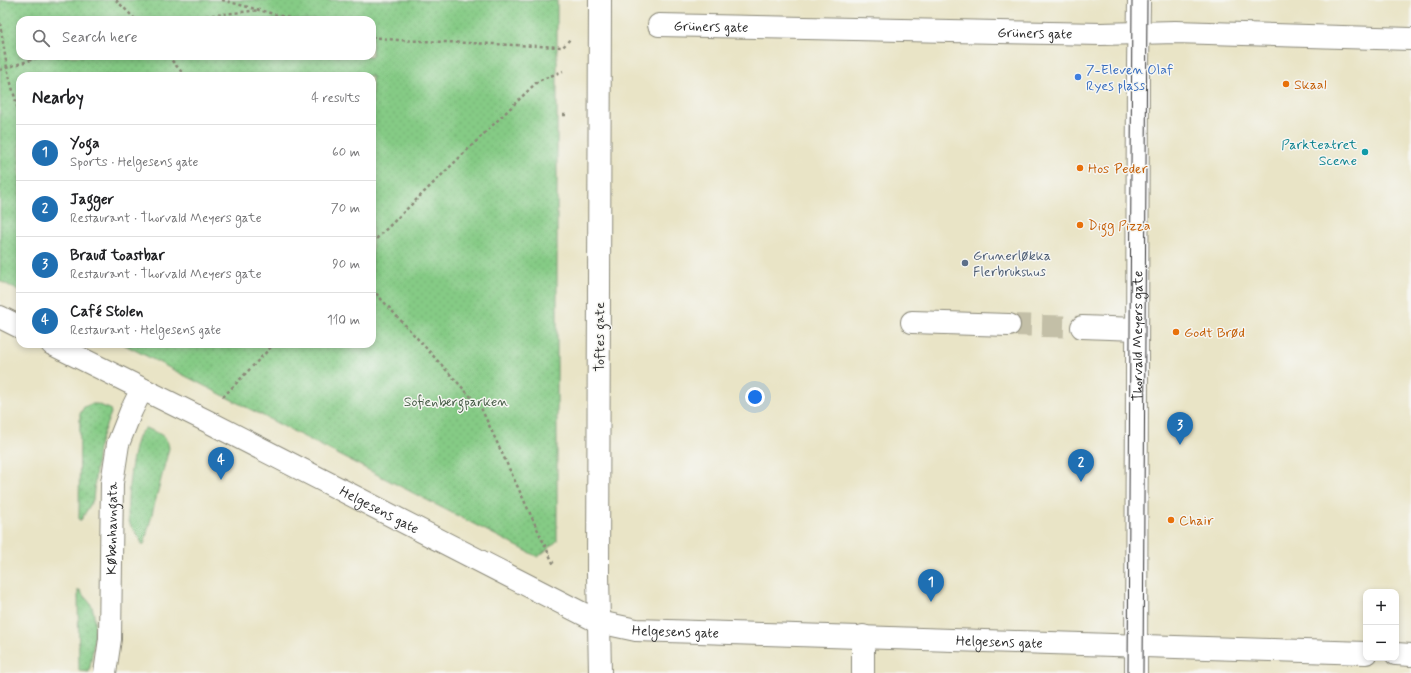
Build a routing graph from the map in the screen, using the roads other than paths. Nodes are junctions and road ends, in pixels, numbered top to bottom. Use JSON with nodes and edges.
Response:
{"nodes":[{"id":1,"x":600,"y":0,"type":"edge"},
{"id":2,"x":1139,"y":0,"type":"edge"},
{"id":3,"x":659,"y":24,"type":"dead end"},
{"id":4,"x":1138,"y":33,"type":"junction"},
{"id":5,"x":1411,"y":39,"type":"edge"},
{"id":6,"x":0,"y":317,"type":"edge"},
{"id":7,"x":912,"y":322,"type":"dead end"},
{"id":8,"x":16,"y":325,"type":"edge"},
{"id":9,"x":1009,"y":325,"type":"tunnel mouth"},
{"id":10,"x":1082,"y":327,"type":"tunnel mouth"},
{"id":11,"x":1137,"y":328,"type":"junction"},
{"id":12,"x":60,"y":348,"type":"edge"},
{"id":13,"x":142,"y":389,"type":"junction"},
{"id":14,"x":599,"y":622,"type":"junction"},
{"id":15,"x":863,"y":636,"type":"junction"},
{"id":16,"x":1137,"y":646,"type":"junction"},
{"id":17,"x":1363,"y":653,"type":"edge"},
{"id":18,"x":1399,"y":654,"type":"edge"},
{"id":19,"x":1411,"y":655,"type":"edge"},
{"id":20,"x":105,"y":673,"type":"edge"},
{"id":21,"x":600,"y":673,"type":"edge"},
{"id":22,"x":863,"y":673,"type":"edge"},
{"id":23,"x":1136,"y":673,"type":"edge"}],
"edges":[{"from":1,"to":14,"type":"street","name":"Toftes gate"},
{"from":2,"to":4,"type":"street","name":"Thorvald Meyers gate"},
{"from":3,"to":4,"type":"street","name":"Grüners gate"},
{"from":4,"to":5,"type":"street","name":"Grüners gate"},
{"from":4,"to":11,"type":"street","name":"Thorvald Meyers gate"},
{"from":6,"to":8,"type":"street"},
{"from":7,"to":9,"type":"street"},
{"from":10,"to":11,"type":"street"},
{"from":11,"to":16,"type":"street","name":"Thorvald Meyers gate"},
{"from":12,"to":13,"type":"street","name":"Helgesens gate"},
{"from":13,"to":14,"type":"street","name":"Helgesens gate"},
{"from":13,"to":20,"type":"street","name":"Københavngata"},
{"from":14,"to":15,"type":"street","name":"Helgesens gate"},
{"from":14,"to":21,"type":"street","name":"Toftes gate"},
{"from":15,"to":16,"type":"street","name":"Helgesens gate"},
{"from":15,"to":22,"type":"street"},
{"from":16,"to":17,"type":"street","name":"Helgesens gate"},
{"from":16,"to":23,"type":"street","name":"Thorvald Meyers gate"},
{"from":18,"to":19,"type":"street"}]}
